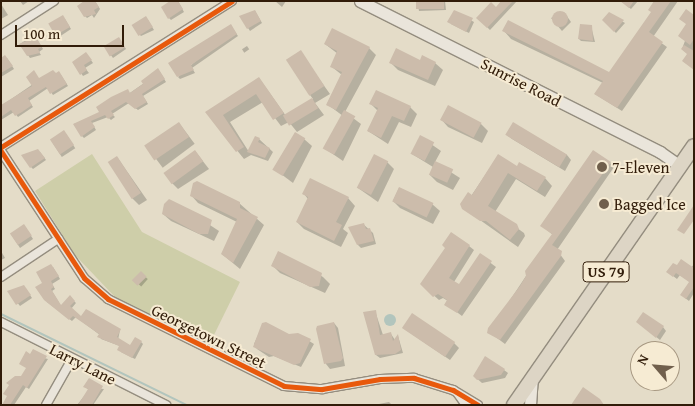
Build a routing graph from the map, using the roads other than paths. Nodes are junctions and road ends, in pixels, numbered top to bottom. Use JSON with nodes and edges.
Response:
{"nodes":[{"id":1,"x":54,"y":1,"type":"edge"},
{"id":2,"x":232,"y":1,"type":"edge"},
{"id":3,"x":360,"y":1,"type":"edge"},
{"id":4,"x":1,"y":35,"type":"edge"},
{"id":5,"x":694,"y":146,"type":"edge"},
{"id":6,"x":1,"y":149,"type":"edge"},
{"id":7,"x":680,"y":166,"type":"junction"},
{"id":8,"x":58,"y":240,"type":"junction"},
{"id":9,"x":1,"y":277,"type":"edge"},
{"id":10,"x":1,"y":322,"type":"edge"},
{"id":11,"x":72,"y":359,"type":"junction"},
{"id":12,"x":532,"y":377,"type":"junction"},
{"id":13,"x":457,"y":392,"type":"junction"},
{"id":14,"x":46,"y":405,"type":"edge"},
{"id":15,"x":166,"y":405,"type":"edge"},
{"id":16,"x":466,"y":405,"type":"edge"},
{"id":17,"x":478,"y":405,"type":"edge"},
{"id":18,"x":514,"y":405,"type":"edge"},
{"id":19,"x":530,"y":405,"type":"edge"}],
"edges":[{"from":1,"to":4,"type":"street"},
{"from":2,"to":6,"type":"street"},
{"from":3,"to":7,"type":"main road","name":"Sunrise Road"},
{"from":5,"to":7,"type":"highway","number":"US 79"},
{"from":6,"to":8,"type":"street","name":"Georgetown Street"},
{"from":7,"to":12,"type":"highway","number":"US 79"},
{"from":8,"to":9,"type":"street"},
{"from":8,"to":13,"type":"street","name":"Georgetown Street"},
{"from":10,"to":11,"type":"street","name":"Larry Lane"},
{"from":11,"to":14,"type":"street"},
{"from":11,"to":15,"type":"street","name":"Larry Lane"},
{"from":12,"to":18,"type":"highway","number":"US 79"},
{"from":12,"to":19,"type":"main road"},
{"from":13,"to":16,"type":"street"},
{"from":13,"to":17,"type":"street","name":"Georgetown Street"}]}
